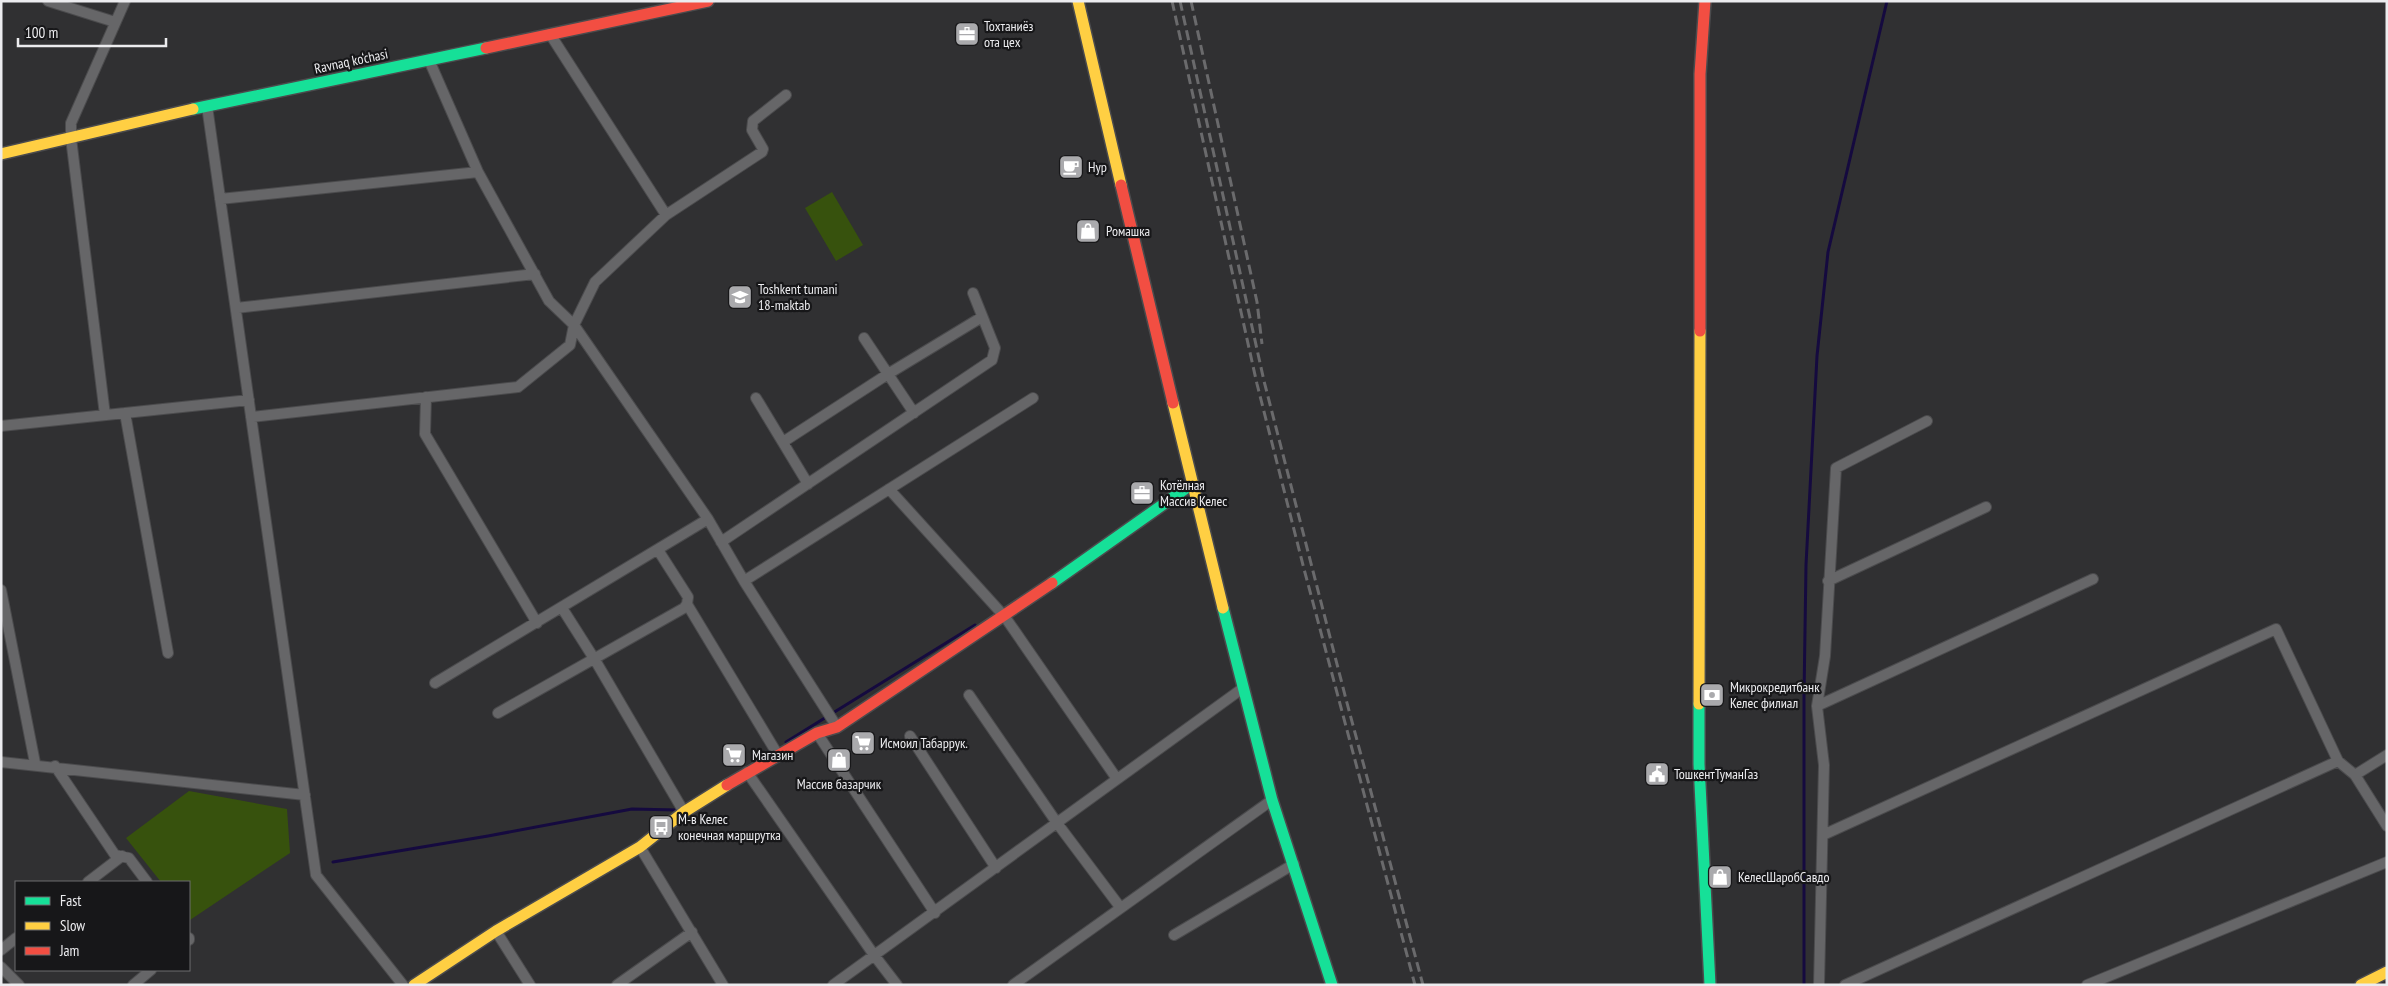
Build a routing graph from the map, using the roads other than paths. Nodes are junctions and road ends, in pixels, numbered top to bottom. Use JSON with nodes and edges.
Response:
{"nodes":[{"id":1,"x":48,"y":1,"type":"edge"},
{"id":2,"x":125,"y":1,"type":"edge"},
{"id":3,"x":708,"y":1,"type":"edge"},
{"id":4,"x":1078,"y":1,"type":"edge"},
{"id":5,"x":1705,"y":1,"type":"edge"},
{"id":6,"x":115,"y":22,"type":"junction"},
{"id":7,"x":550,"y":34,"type":"junction"},
{"id":8,"x":429,"y":60,"type":"junction"},
{"id":9,"x":786,"y":94,"type":"dead end"},
{"id":10,"x":207,"y":106,"type":"junction"},
{"id":11,"x":71,"y":138,"type":"junction"},
{"id":12,"x":1,"y":154,"type":"edge"},
{"id":13,"x":478,"y":172,"type":"junction"},
{"id":14,"x":220,"y":200,"type":"junction"},
{"id":15,"x":666,"y":215,"type":"junction"},
{"id":16,"x":535,"y":274,"type":"junction"},
{"id":17,"x":973,"y":293,"type":"dead end"},
{"id":18,"x":236,"y":308,"type":"junction"},
{"id":19,"x":982,"y":317,"type":"junction"},
{"id":20,"x":574,"y":325,"type":"junction"},
{"id":21,"x":864,"y":338,"type":"dead end"},
{"id":22,"x":888,"y":374,"type":"junction"},
{"id":23,"x":426,"y":397,"type":"junction"},
{"id":24,"x":756,"y":398,"type":"dead end"},
{"id":25,"x":1032,"y":398,"type":"dead end"},
{"id":26,"x":249,"y":400,"type":"junction"},
{"id":27,"x":125,"y":413,"type":"junction"},
{"id":28,"x":914,"y":413,"type":"junction"},
{"id":29,"x":105,"y":415,"type":"junction"},
{"id":30,"x":251,"y":417,"type":"junction"},
{"id":31,"x":1927,"y":421,"type":"dead end"},
{"id":32,"x":1,"y":426,"type":"edge"},
{"id":33,"x":783,"y":442,"type":"junction"},
{"id":34,"x":808,"y":484,"type":"junction"},
{"id":35,"x":1192,"y":484,"type":"junction"},
{"id":36,"x":889,"y":489,"type":"junction"},
{"id":37,"x":1986,"y":507,"type":"dead end"},
{"id":38,"x":708,"y":520,"type":"junction"},
{"id":39,"x":721,"y":542,"type":"junction"},
{"id":40,"x":658,"y":550,"type":"junction"},
{"id":41,"x":2093,"y":579,"type":"dead end"},
{"id":42,"x":744,"y":581,"type":"junction"},
{"id":43,"x":1828,"y":581,"type":"junction"},
{"id":44,"x":1,"y":590,"type":"edge"},
{"id":45,"x":687,"y":604,"type":"junction"},
{"id":46,"x":562,"y":608,"type":"junction"},
{"id":47,"x":1005,"y":617,"type":"junction"},
{"id":48,"x":537,"y":623,"type":"junction"},
{"id":49,"x":168,"y":653,"type":"dead end"},
{"id":50,"x":595,"y":660,"type":"junction"},
{"id":51,"x":435,"y":683,"type":"dead end"},
{"id":52,"x":1243,"y":688,"type":"junction"},
{"id":53,"x":969,"y":695,"type":"dead end"},
{"id":54,"x":1817,"y":706,"type":"junction"},
{"id":55,"x":498,"y":713,"type":"dead end"},
{"id":56,"x":837,"y":727,"type":"junction"},
{"id":57,"x":817,"y":733,"type":"junction"},
{"id":58,"x":910,"y":736,"type":"dead end"},
{"id":59,"x":778,"y":755,"type":"junction"},
{"id":60,"x":2387,"y":755,"type":"edge"},
{"id":61,"x":2338,"y":761,"type":"junction"},
{"id":62,"x":1,"y":762,"type":"edge"},
{"id":63,"x":35,"y":764,"type":"junction"},
{"id":64,"x":55,"y":766,"type":"junction"},
{"id":65,"x":747,"y":772,"type":"junction"},
{"id":66,"x":2355,"y":775,"type":"junction"},
{"id":67,"x":1117,"y":779,"type":"junction"},
{"id":68,"x":305,"y":795,"type":"junction"},
{"id":69,"x":1272,"y":800,"type":"junction"},
{"id":70,"x":684,"y":812,"type":"junction"},
{"id":71,"x":1058,"y":823,"type":"junction"},
{"id":72,"x":2387,"y":826,"type":"edge"},
{"id":73,"x":1823,"y":835,"type":"junction"},
{"id":74,"x":640,"y":847,"type":"junction"},
{"id":75,"x":122,"y":856,"type":"junction"},
{"id":76,"x":2387,"y":862,"type":"edge"},
{"id":77,"x":1294,"y":864,"type":"junction"},
{"id":78,"x":996,"y":868,"type":"junction"},
{"id":79,"x":89,"y":881,"type":"edge"},
{"id":80,"x":147,"y":881,"type":"edge"},
{"id":81,"x":1120,"y":907,"type":"junction"},
{"id":82,"x":935,"y":913,"type":"junction"},
{"id":83,"x":496,"y":931,"type":"junction"},
{"id":84,"x":692,"y":932,"type":"junction"},
{"id":85,"x":1174,"y":935,"type":"dead end"},
{"id":86,"x":15,"y":939,"type":"edge"},
{"id":87,"x":1,"y":950,"type":"edge"},
{"id":88,"x":874,"y":956,"type":"junction"},
{"id":89,"x":1,"y":967,"type":"edge"},
{"id":90,"x":151,"y":971,"type":"edge"},
{"id":91,"x":2387,"y":972,"type":"edge"},
{"id":92,"x":19,"y":985,"type":"edge"},
{"id":93,"x":133,"y":985,"type":"edge"},
{"id":94,"x":402,"y":985,"type":"edge"},
{"id":95,"x":414,"y":985,"type":"edge"},
{"id":96,"x":530,"y":985,"type":"edge"},
{"id":97,"x":617,"y":985,"type":"edge"},
{"id":98,"x":723,"y":985,"type":"edge"},
{"id":99,"x":833,"y":985,"type":"edge"},
{"id":100,"x":897,"y":985,"type":"edge"},
{"id":101,"x":1013,"y":985,"type":"edge"},
{"id":102,"x":1332,"y":985,"type":"edge"},
{"id":103,"x":1710,"y":985,"type":"edge"},
{"id":104,"x":1819,"y":985,"type":"edge"},
{"id":105,"x":1845,"y":985,"type":"edge"},
{"id":106,"x":2087,"y":985,"type":"edge"},
{"id":107,"x":2361,"y":985,"type":"edge"}],
"edges":[{"from":1,"to":6,"type":"street"},
{"from":2,"to":6,"type":"street"},
{"from":3,"to":7,"type":"street","name":"Ravnaq ko‘chasi"},
{"from":4,"to":35,"type":"street"},
{"from":5,"to":103,"type":"street"},
{"from":6,"to":11,"type":"street"},
{"from":7,"to":8,"type":"street","name":"Ravnaq ko‘chasi"},
{"from":7,"to":15,"type":"street"},
{"from":8,"to":10,"type":"street","name":"Ravnaq ko‘chasi"},
{"from":8,"to":13,"type":"street"},
{"from":9,"to":15,"type":"street"},
{"from":10,"to":11,"type":"street","name":"Ravnaq ko‘chasi"},
{"from":10,"to":14,"type":"street"},
{"from":11,"to":12,"type":"street","name":"Ravnaq ko‘chasi"},
{"from":11,"to":29,"type":"street"},
{"from":13,"to":14,"type":"street"},
{"from":13,"to":16,"type":"street"},
{"from":14,"to":18,"type":"street"},
{"from":15,"to":20,"type":"street"},
{"from":16,"to":18,"type":"street"},
{"from":16,"to":20,"type":"street"},
{"from":17,"to":19,"type":"street"},
{"from":18,"to":26,"type":"street"},
{"from":19,"to":22,"type":"street"},
{"from":19,"to":28,"type":"street"},
{"from":20,"to":23,"type":"street"},
{"from":20,"to":38,"type":"street"},
{"from":21,"to":22,"type":"street"},
{"from":22,"to":28,"type":"street"},
{"from":22,"to":33,"type":"street"},
{"from":23,"to":30,"type":"street"},
{"from":23,"to":48,"type":"street"},
{"from":24,"to":33,"type":"street"},
{"from":25,"to":36,"type":"street"},
{"from":26,"to":27,"type":"street"},
{"from":26,"to":30,"type":"street"},
{"from":27,"to":29,"type":"street"},
{"from":27,"to":49,"type":"street"},
{"from":28,"to":34,"type":"street"},
{"from":29,"to":32,"type":"street"},
{"from":30,"to":68,"type":"street"},
{"from":31,"to":43,"type":"street"},
{"from":33,"to":34,"type":"street"},
{"from":34,"to":39,"type":"street"},
{"from":35,"to":47,"type":"street"},
{"from":35,"to":52,"type":"street"},
{"from":36,"to":42,"type":"street"},
{"from":36,"to":47,"type":"street"},
{"from":37,"to":43,"type":"street"},
{"from":38,"to":39,"type":"street"},
{"from":38,"to":40,"type":"street"},
{"from":39,"to":42,"type":"street"},
{"from":40,"to":45,"type":"street"},
{"from":40,"to":46,"type":"street"},
{"from":41,"to":54,"type":"street"},
{"from":42,"to":56,"type":"street"},
{"from":43,"to":54,"type":"street"},
{"from":44,"to":63,"type":"street"},
{"from":45,"to":50,"type":"street"},
{"from":45,"to":59,"type":"street"},
{"from":46,"to":48,"type":"street"},
{"from":46,"to":50,"type":"street"},
{"from":47,"to":56,"type":"street"},
{"from":47,"to":67,"type":"street"},
{"from":48,"to":51,"type":"street"},
{"from":50,"to":55,"type":"street"},
{"from":50,"to":70,"type":"street"},
{"from":52,"to":67,"type":"street"},
{"from":52,"to":69,"type":"street"},
{"from":53,"to":71,"type":"street"},
{"from":54,"to":73,"type":"street"},
{"from":56,"to":57,"type":"street"},
{"from":57,"to":59,"type":"street"},
{"from":57,"to":82,"type":"street"},
{"from":58,"to":78,"type":"street"},
{"from":59,"to":65,"type":"street"},
{"from":60,"to":66,"type":"street"},
{"from":61,"to":66,"type":"street"},
{"from":61,"to":73,"type":"street"},
{"from":61,"to":105,"type":"street"},
{"from":62,"to":63,"type":"street"},
{"from":63,"to":64,"type":"street"},
{"from":64,"to":68,"type":"street"},
{"from":64,"to":75,"type":"street"},
{"from":65,"to":70,"type":"street"},
{"from":65,"to":88,"type":"street"},
{"from":66,"to":72,"type":"street"},
{"from":67,"to":71,"type":"street"},
{"from":68,"to":94,"type":"street"},
{"from":69,"to":77,"type":"street"},
{"from":69,"to":81,"type":"street"},
{"from":70,"to":74,"type":"street"},
{"from":71,"to":78,"type":"street"},
{"from":71,"to":81,"type":"street"},
{"from":73,"to":104,"type":"street"},
{"from":74,"to":83,"type":"street"},
{"from":74,"to":84,"type":"street"},
{"from":75,"to":79,"type":"street"},
{"from":75,"to":80,"type":"street"},
{"from":76,"to":106,"type":"street"},
{"from":77,"to":85,"type":"street"},
{"from":77,"to":102,"type":"street"},
{"from":78,"to":82,"type":"street"},
{"from":81,"to":101,"type":"street"},
{"from":82,"to":88,"type":"street"},
{"from":83,"to":95,"type":"street"},
{"from":83,"to":96,"type":"street"},
{"from":84,"to":97,"type":"street"},
{"from":84,"to":98,"type":"street"},
{"from":86,"to":87,"type":"street"},
{"from":88,"to":99,"type":"street"},
{"from":88,"to":100,"type":"street"},
{"from":89,"to":92,"type":"street"},
{"from":90,"to":93,"type":"street"},
{"from":91,"to":107,"type":"street"}]}
